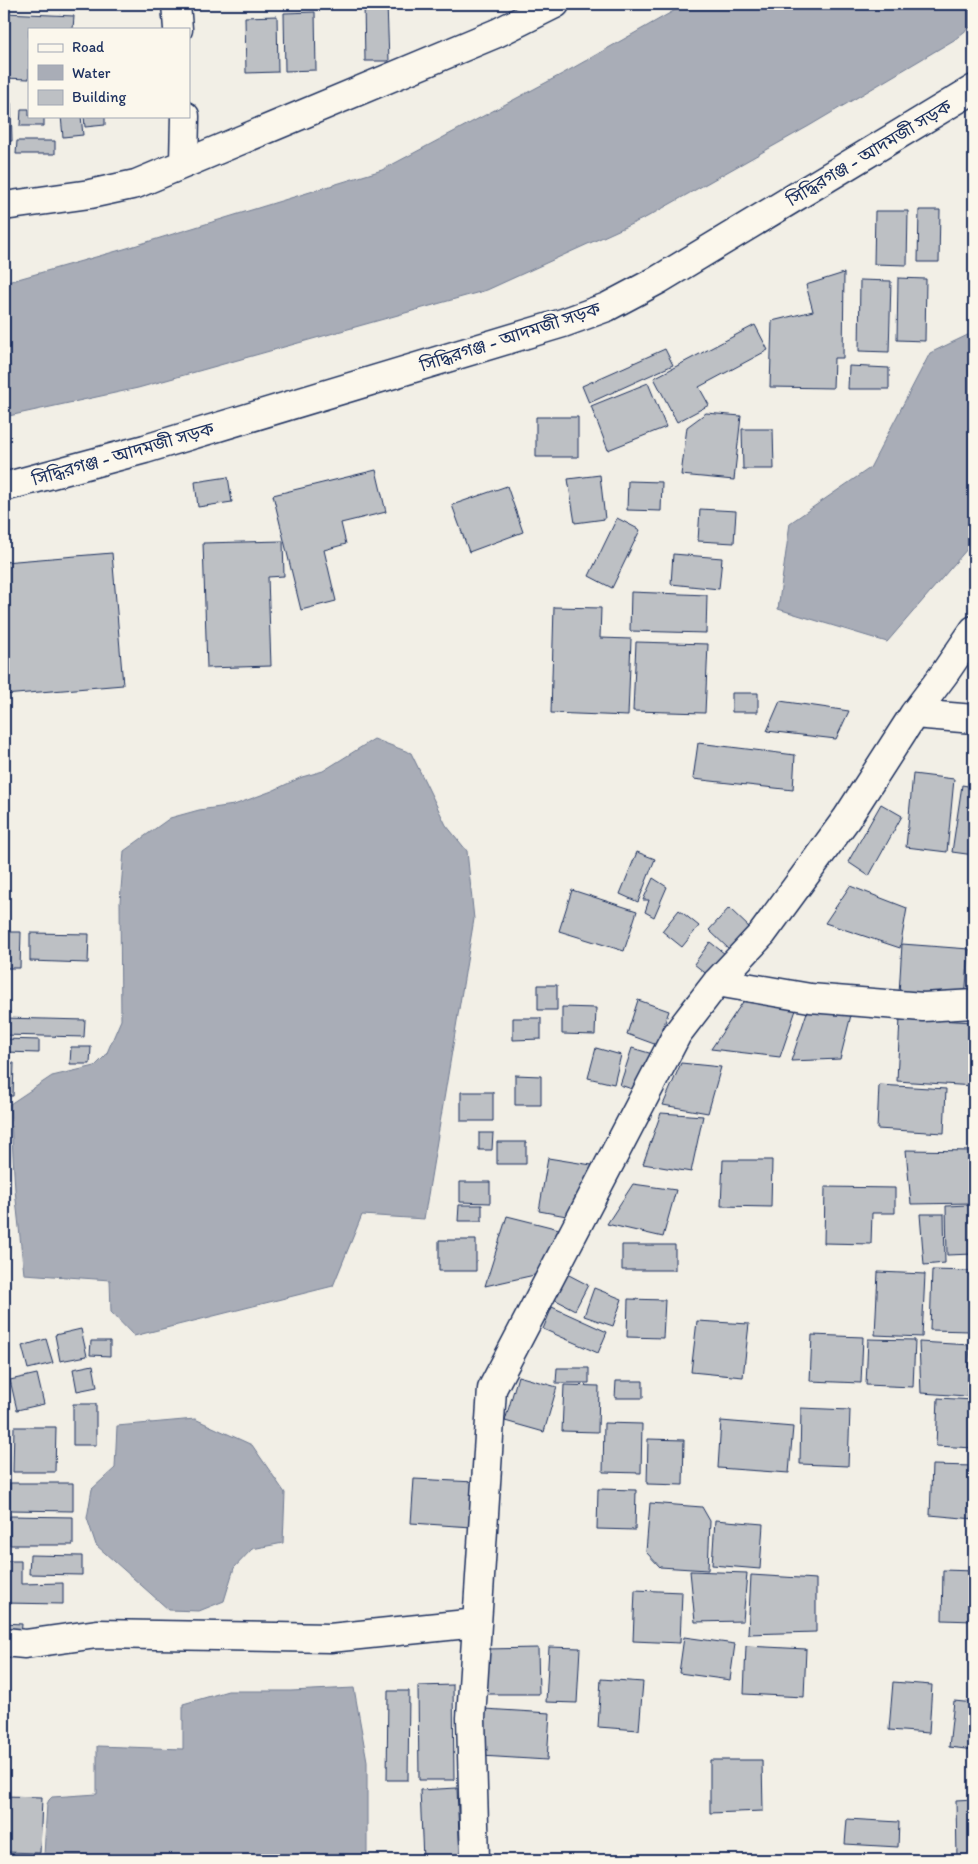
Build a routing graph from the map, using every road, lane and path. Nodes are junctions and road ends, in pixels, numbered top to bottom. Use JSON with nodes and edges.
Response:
{"nodes":[{"id":1,"x":176,"y":4,"type":"edge"},
{"id":2,"x":555,"y":4,"type":"edge"},
{"id":3,"x":178,"y":28,"type":"edge"},
{"id":4,"x":974,"y":89,"type":"edge"},
{"id":5,"x":184,"y":118,"type":"edge"},
{"id":6,"x":184,"y":163,"type":"junction"},
{"id":7,"x":4,"y":206,"type":"edge"},
{"id":8,"x":4,"y":487,"type":"edge"},
{"id":9,"x":974,"y":630,"type":"edge"},
{"id":10,"x":914,"y":714,"type":"junction"},
{"id":11,"x":974,"y":719,"type":"edge"},
{"id":12,"x":717,"y":982,"type":"junction"},
{"id":13,"x":974,"y":1004,"type":"edge"},
{"id":14,"x":477,"y":1623,"type":"junction"},
{"id":15,"x":4,"y":1642,"type":"edge"},
{"id":16,"x":475,"y":1860,"type":"edge"}],
"edges":[{"from":1,"to":3,"type":"street"},
{"from":2,"to":6,"type":"street"},
{"from":4,"to":8,"type":"street","name":"সিদ্ধিরগঞ্জ - আদমজী সড়ক"},
{"from":5,"to":6,"type":"street"},
{"from":6,"to":7,"type":"street"},
{"from":9,"to":10,"type":"street"},
{"from":10,"to":11,"type":"street"},
{"from":10,"to":12,"type":"street"},
{"from":12,"to":13,"type":"street"},
{"from":12,"to":14,"type":"street"},
{"from":14,"to":15,"type":"street"},
{"from":14,"to":16,"type":"street"}]}
